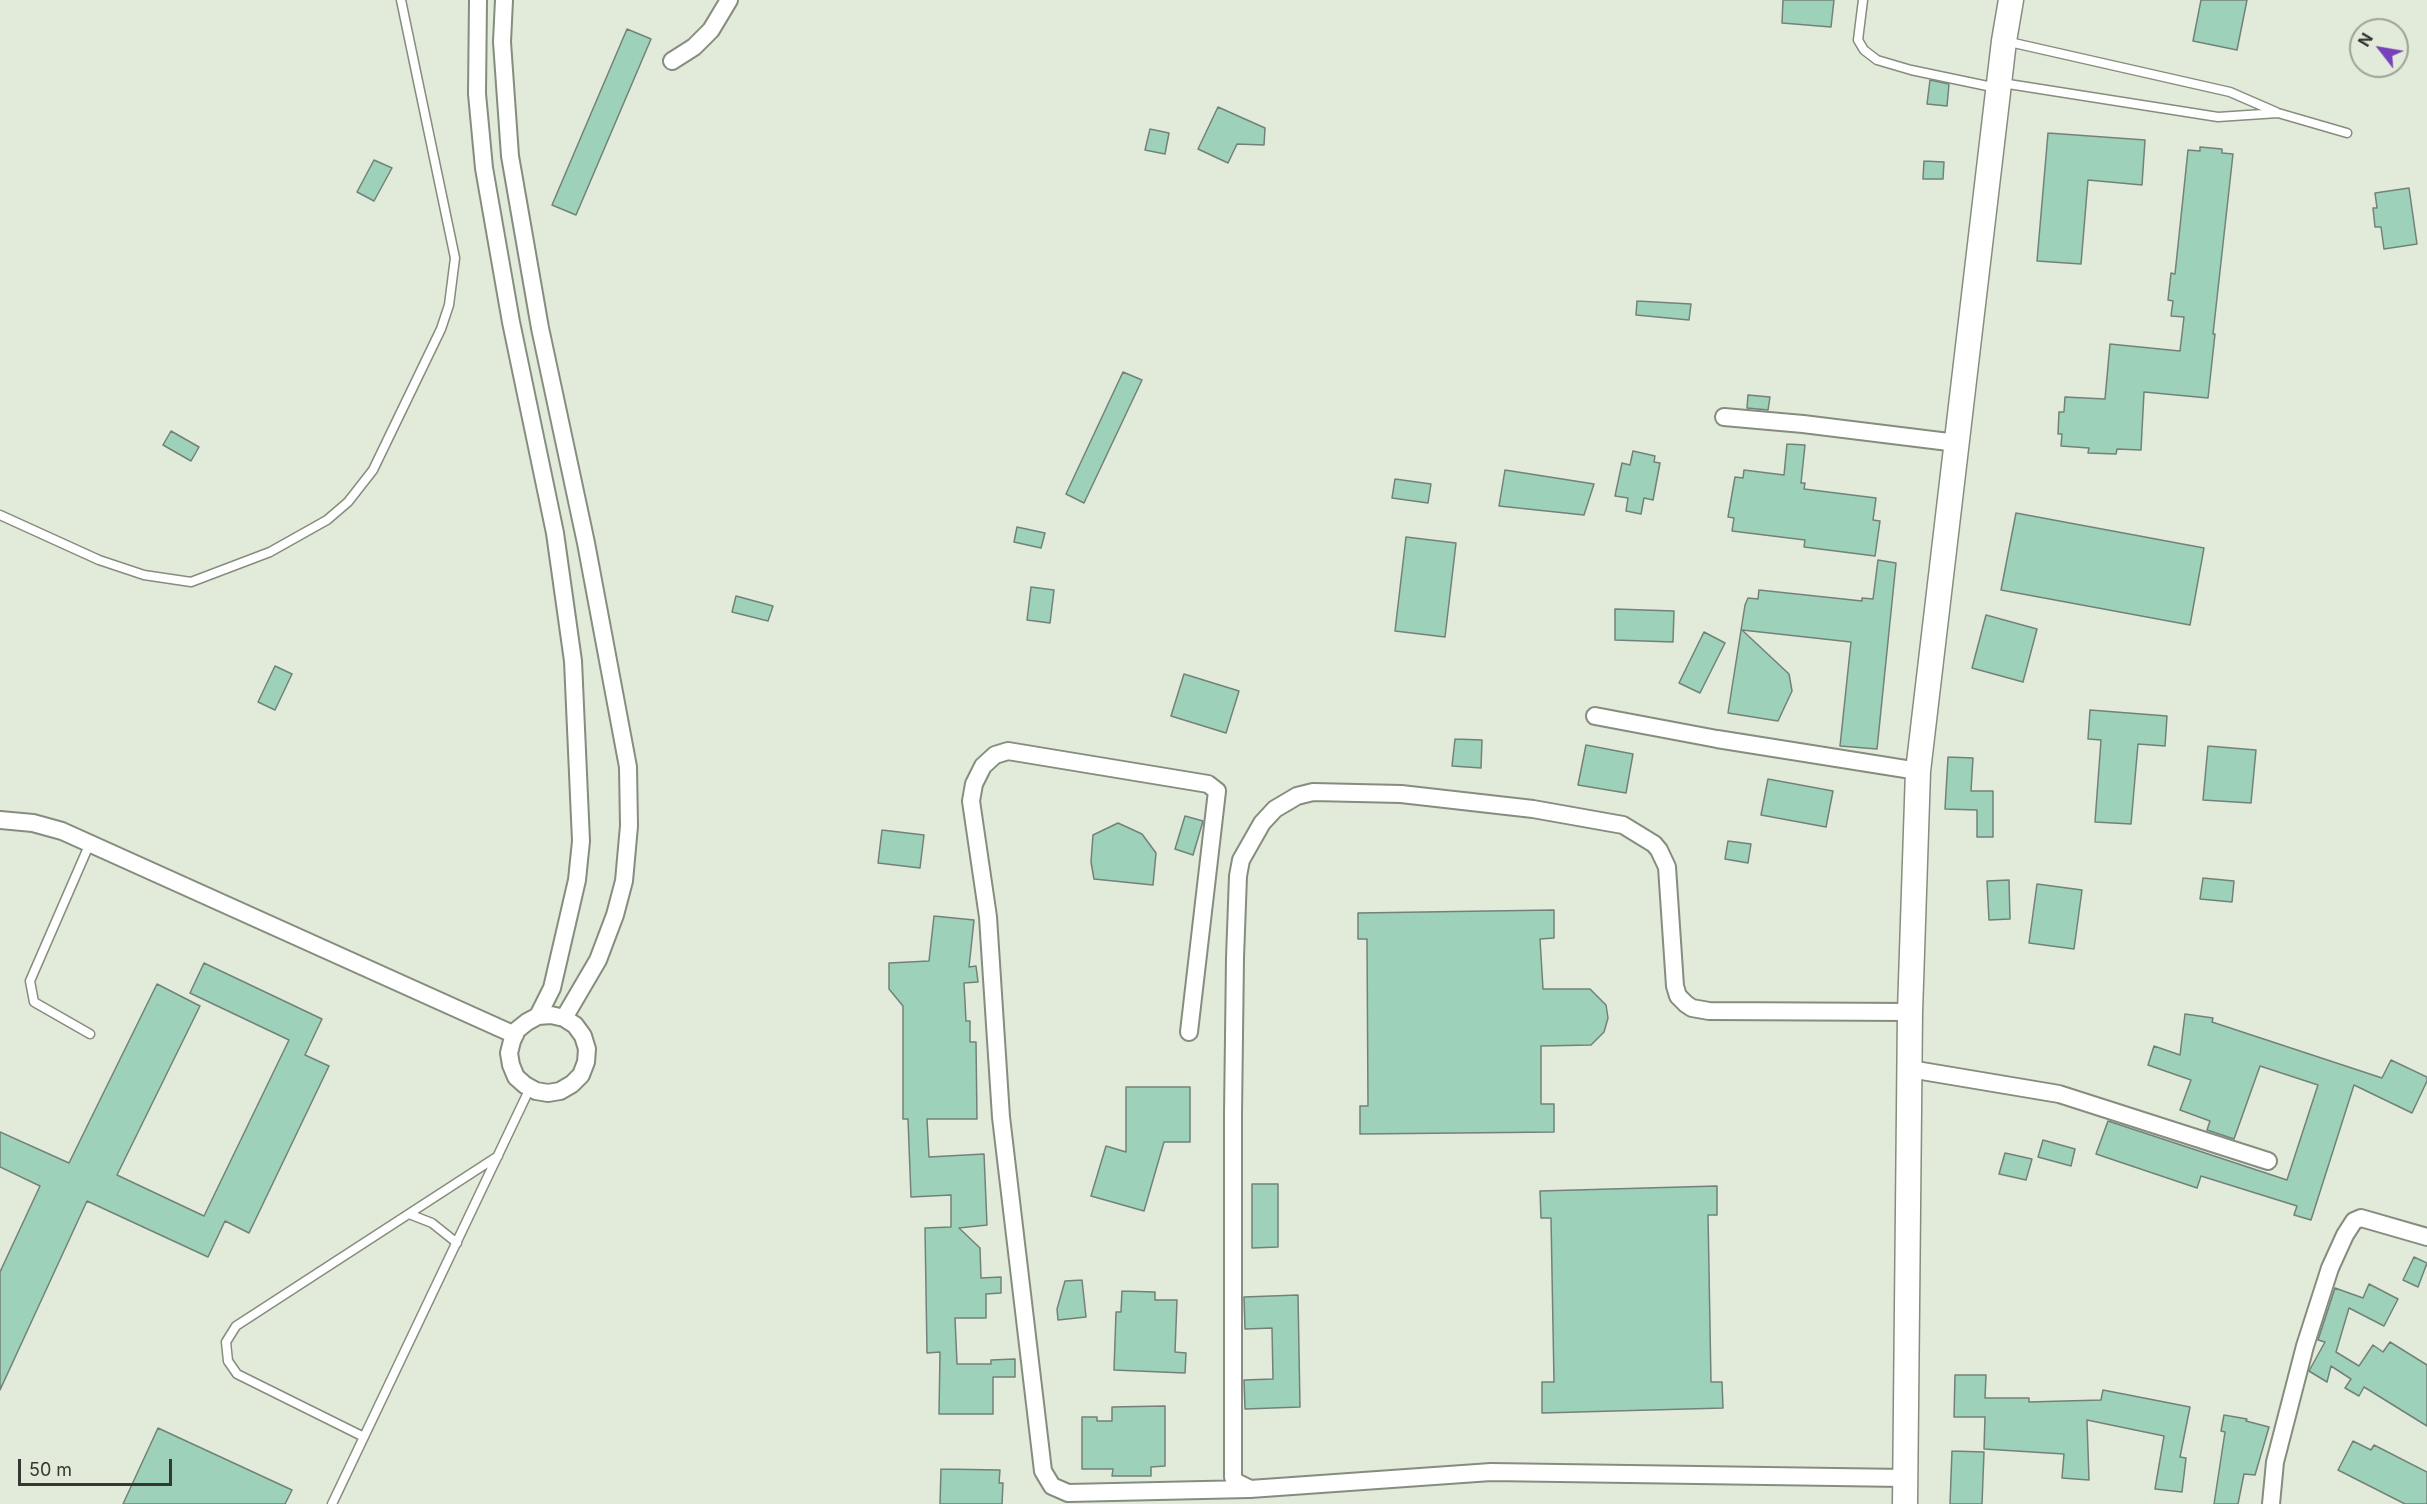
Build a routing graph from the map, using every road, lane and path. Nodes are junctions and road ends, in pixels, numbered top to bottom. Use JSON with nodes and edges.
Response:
{"nodes":[{"id":1,"x":401,"y":0,"type":"edge"},
{"id":2,"x":478,"y":0,"type":"edge"},
{"id":3,"x":504,"y":0,"type":"edge"},
{"id":4,"x":729,"y":0,"type":"edge"},
{"id":5,"x":1863,"y":0,"type":"edge"},
{"id":6,"x":2011,"y":0,"type":"edge"},
{"id":7,"x":2004,"y":41,"type":"junction"},
{"id":8,"x":672,"y":62,"type":"dead end"},
{"id":9,"x":1999,"y":85,"type":"junction"},
{"id":10,"x":2278,"y":113,"type":"junction"},
{"id":11,"x":2347,"y":133,"type":"dead end"},
{"id":12,"x":1724,"y":417,"type":"dead end"},
{"id":13,"x":1957,"y":443,"type":"junction"},
{"id":14,"x":0,"y":515,"type":"edge"},
{"id":15,"x":1595,"y":716,"type":"dead end"},
{"id":16,"x":1918,"y":771,"type":"junction"},
{"id":17,"x":0,"y":820,"type":"edge"},
{"id":18,"x":90,"y":843,"type":"junction"},
{"id":19,"x":1910,"y":1012,"type":"junction"},
{"id":20,"x":538,"y":1016,"type":"junction"},
{"id":21,"x":564,"y":1018,"type":"junction"},
{"id":22,"x":1189,"y":1032,"type":"dead end"},
{"id":23,"x":90,"y":1034,"type":"dead end"},
{"id":24,"x":515,"y":1035,"type":"junction"},
{"id":25,"x":1910,"y":1069,"type":"junction"},
{"id":26,"x":530,"y":1088,"type":"junction"},
{"id":27,"x":498,"y":1156,"type":"junction"},
{"id":28,"x":2268,"y":1161,"type":"dead end"},
{"id":29,"x":409,"y":1214,"type":"junction"},
{"id":30,"x":2427,"y":1237,"type":"edge"},
{"id":31,"x":457,"y":1243,"type":"junction"},
{"id":32,"x":364,"y":1437,"type":"junction"},
{"id":33,"x":1905,"y":1478,"type":"junction"},
{"id":34,"x":1250,"y":1489,"type":"junction"},
{"id":35,"x":332,"y":1504,"type":"edge"},
{"id":36,"x":1905,"y":1504,"type":"edge"},
{"id":37,"x":2271,"y":1504,"type":"edge"}],
"edges":[{"from":1,"to":14,"type":"lane"},
{"from":2,"to":20,"type":"street"},
{"from":3,"to":21,"type":"street"},
{"from":4,"to":8,"type":"street"},
{"from":5,"to":9,"type":"lane"},
{"from":6,"to":7,"type":"street"},
{"from":7,"to":9,"type":"street"},
{"from":7,"to":10,"type":"lane"},
{"from":9,"to":10,"type":"lane"},
{"from":9,"to":13,"type":"street"},
{"from":10,"to":11,"type":"lane"},
{"from":12,"to":13,"type":"street"},
{"from":13,"to":16,"type":"street"},
{"from":15,"to":16,"type":"street"},
{"from":16,"to":19,"type":"street"},
{"from":17,"to":18,"type":"street"},
{"from":18,"to":23,"type":"lane"},
{"from":18,"to":24,"type":"street"},
{"from":19,"to":25,"type":"street"},
{"from":19,"to":34,"type":"street"},
{"from":20,"to":21,"type":"street"},
{"from":20,"to":24,"type":"street"},
{"from":21,"to":26,"type":"street"},
{"from":22,"to":34,"type":"street"},
{"from":24,"to":26,"type":"street"},
{"from":25,"to":28,"type":"street"},
{"from":25,"to":33,"type":"street"},
{"from":26,"to":27,"type":"lane"},
{"from":27,"to":29,"type":"lane"},
{"from":27,"to":31,"type":"lane"},
{"from":29,"to":31,"type":"lane"},
{"from":29,"to":32,"type":"lane"},
{"from":30,"to":37,"type":"street"},
{"from":31,"to":32,"type":"lane"},
{"from":32,"to":35,"type":"lane"},
{"from":33,"to":34,"type":"street"},
{"from":33,"to":36,"type":"street"}]}
